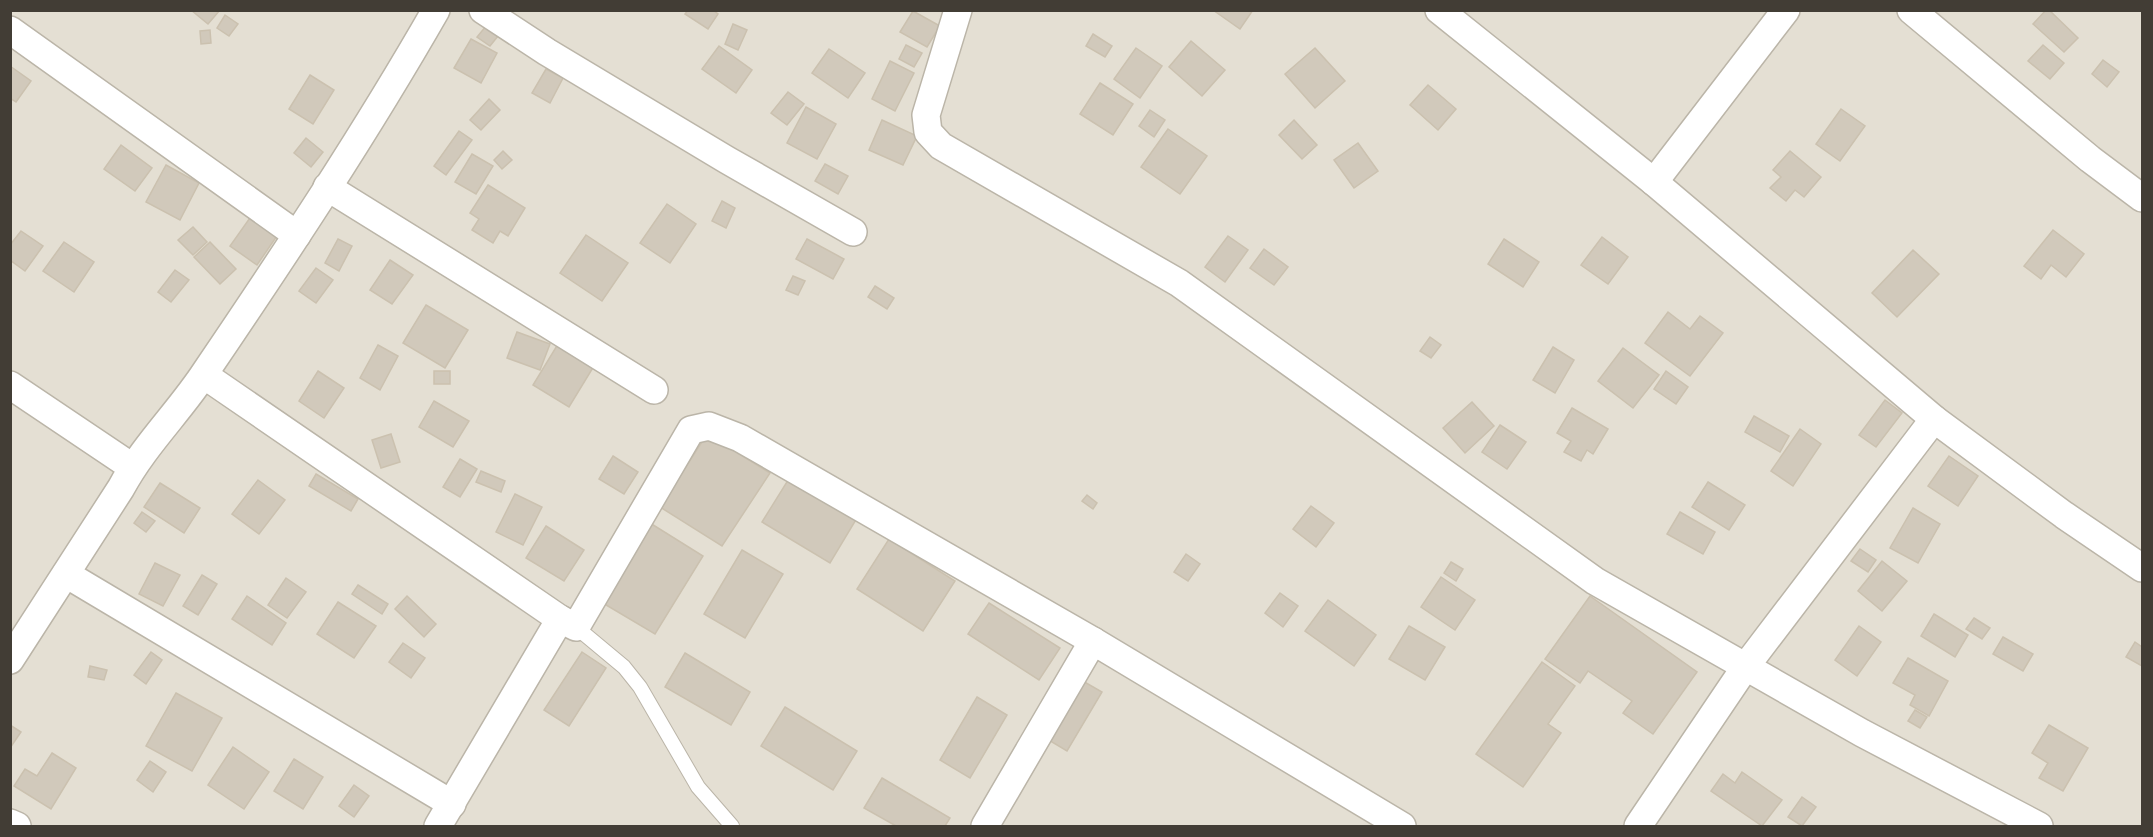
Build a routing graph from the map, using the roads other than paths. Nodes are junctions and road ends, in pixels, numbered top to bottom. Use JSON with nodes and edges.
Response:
{"nodes":[{"id":1,"x":436,"y":10,"type":"edge"},
{"id":2,"x":483,"y":10,"type":"edge"},
{"id":3,"x":958,"y":10,"type":"edge"},
{"id":4,"x":1439,"y":10,"type":"edge"},
{"id":5,"x":1786,"y":10,"type":"edge"},
{"id":6,"x":1911,"y":10,"type":"edge"},
{"id":7,"x":10,"y":30,"type":"edge"},
{"id":8,"x":1654,"y":182,"type":"junction"},
{"id":9,"x":327,"y":187,"type":"junction"},
{"id":10,"x":2142,"y":198,"type":"edge"},
{"id":11,"x":853,"y":232,"type":"dead end"},
{"id":12,"x":297,"y":235,"type":"junction"},
{"id":13,"x":204,"y":375,"type":"junction"},
{"id":14,"x":10,"y":385,"type":"edge"},
{"id":15,"x":654,"y":390,"type":"dead end"},
{"id":16,"x":1934,"y":418,"type":"junction"},
{"id":17,"x":132,"y":467,"type":"junction"},
{"id":18,"x":2142,"y":568,"type":"edge"},
{"id":19,"x":66,"y":574,"type":"junction"},
{"id":20,"x":568,"y":623,"type":"junction"},
{"id":21,"x":1093,"y":641,"type":"junction"},
{"id":22,"x":10,"y":660,"type":"edge"},
{"id":23,"x":1746,"y":666,"type":"junction"},
{"id":24,"x":452,"y":804,"type":"junction"},
{"id":25,"x":10,"y":823,"type":"edge"},
{"id":26,"x":17,"y":826,"type":"edge"},
{"id":27,"x":438,"y":826,"type":"edge"},
{"id":28,"x":732,"y":826,"type":"edge"},
{"id":29,"x":985,"y":826,"type":"edge"},
{"id":30,"x":1402,"y":826,"type":"edge"},
{"id":31,"x":1638,"y":826,"type":"edge"},
{"id":32,"x":2039,"y":826,"type":"edge"}],
"edges":[{"from":1,"to":9,"type":"street"},
{"from":2,"to":11,"type":"street"},
{"from":3,"to":23,"type":"street"},
{"from":4,"to":8,"type":"street"},
{"from":5,"to":8,"type":"street"},
{"from":6,"to":10,"type":"street"},
{"from":7,"to":12,"type":"street"},
{"from":8,"to":16,"type":"street"},
{"from":9,"to":12,"type":"street"},
{"from":9,"to":15,"type":"street"},
{"from":12,"to":13,"type":"street"},
{"from":13,"to":17,"type":"street"},
{"from":13,"to":20,"type":"street"},
{"from":14,"to":17,"type":"street"},
{"from":16,"to":18,"type":"street"},
{"from":16,"to":23,"type":"street"},
{"from":17,"to":19,"type":"street"},
{"from":19,"to":22,"type":"street"},
{"from":19,"to":24,"type":"street"},
{"from":20,"to":21,"type":"street"},
{"from":20,"to":24,"type":"street"},
{"from":20,"to":28,"type":"lane"},
{"from":21,"to":29,"type":"street"},
{"from":21,"to":30,"type":"street"},
{"from":23,"to":31,"type":"street"},
{"from":23,"to":32,"type":"street"},
{"from":24,"to":27,"type":"street"},
{"from":25,"to":26,"type":"street"}]}
